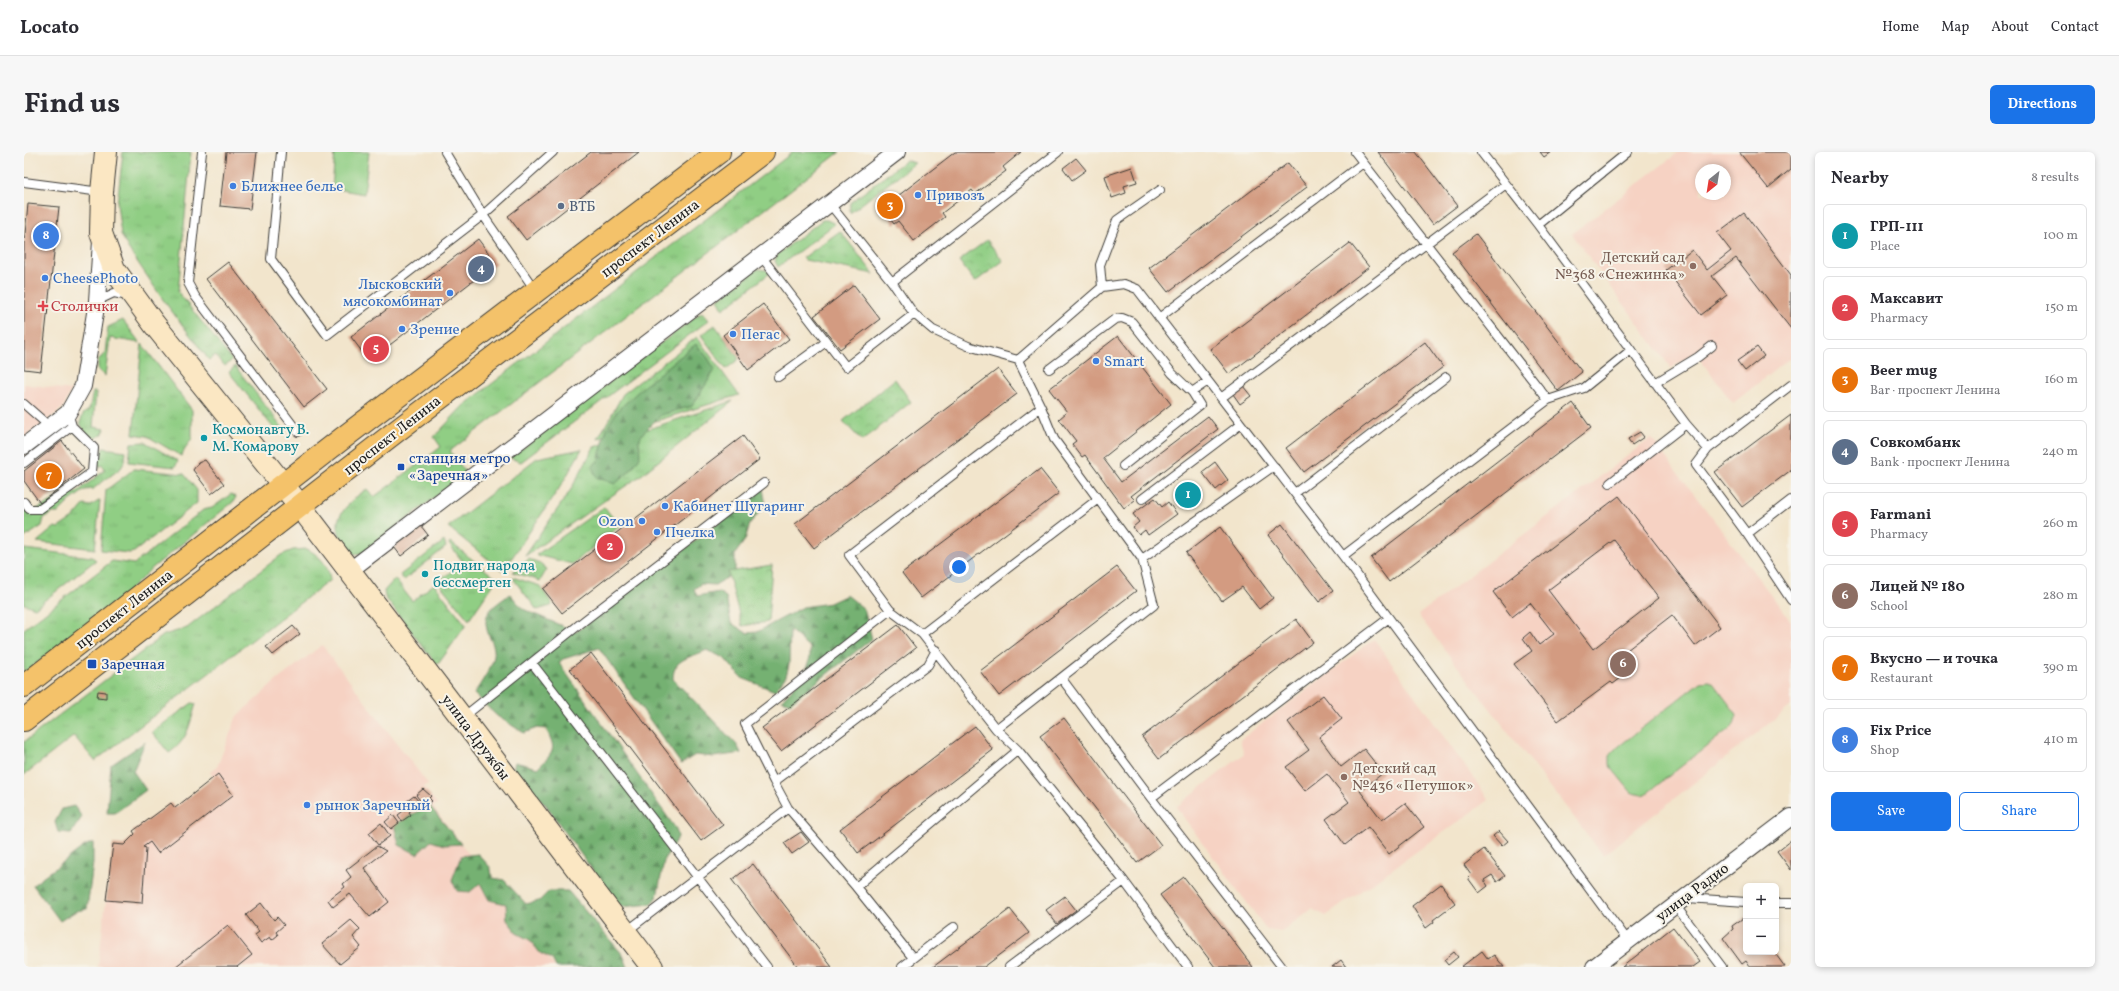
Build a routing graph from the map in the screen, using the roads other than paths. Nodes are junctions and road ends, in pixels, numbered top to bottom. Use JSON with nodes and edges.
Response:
{"nodes":[{"id":1,"x":106,"y":152,"type":"edge"},
{"id":2,"x":202,"y":152,"type":"edge"},
{"id":3,"x":281,"y":152,"type":"edge"},
{"id":4,"x":445,"y":152,"type":"edge"},
{"id":5,"x":553,"y":152,"type":"edge"},
{"id":6,"x":719,"y":152,"type":"edge"},
{"id":7,"x":763,"y":152,"type":"edge"},
{"id":8,"x":896,"y":152,"type":"edge"},
{"id":9,"x":1058,"y":152,"type":"edge"},
{"id":10,"x":1355,"y":152,"type":"edge"},
{"id":11,"x":1481,"y":152,"type":"edge"},
{"id":12,"x":1628,"y":152,"type":"edge"},
{"id":13,"x":1363,"y":163,"type":"junction"},
{"id":14,"x":24,"y":182,"type":"edge"},
{"id":15,"x":1506,"y":184,"type":"junction"},
{"id":16,"x":1160,"y":190,"type":"dead end"},
{"id":17,"x":102,"y":192,"type":"junction"},
{"id":18,"x":830,"y":203,"type":"junction"},
{"id":19,"x":484,"y":214,"type":"junction"},
{"id":20,"x":1538,"y":225,"type":"junction"},
{"id":21,"x":101,"y":233,"type":"junction"},
{"id":22,"x":1427,"y":243,"type":"junction"},
{"id":23,"x":761,"y":256,"type":"junction"},
{"id":24,"x":892,"y":282,"type":"junction"},
{"id":25,"x":1102,"y":288,"type":"junction"},
{"id":26,"x":536,"y":291,"type":"junction"},
{"id":27,"x":133,"y":297,"type":"junction"},
{"id":28,"x":97,"y":301,"type":"junction"},
{"id":29,"x":914,"y":314,"type":"junction"},
{"id":30,"x":1159,"y":318,"type":"junction"},
{"id":31,"x":826,"y":342,"type":"junction"},
{"id":32,"x":1712,"y":346,"type":"dead end"},
{"id":33,"x":1631,"y":350,"type":"junction"},
{"id":34,"x":1018,"y":360,"type":"junction"},
{"id":35,"x":1049,"y":369,"type":"dead end"},
{"id":36,"x":778,"y":377,"type":"dead end"},
{"id":37,"x":1446,"y":377,"type":"dead end"},
{"id":38,"x":1208,"y":381,"type":"junction"},
{"id":39,"x":1655,"y":383,"type":"junction"},
{"id":40,"x":1791,"y":386,"type":"edge"},
{"id":41,"x":1192,"y":392,"type":"junction"},
{"id":42,"x":1221,"y":398,"type":"junction"},
{"id":43,"x":1548,"y":400,"type":"junction"},
{"id":44,"x":24,"y":404,"type":"edge"},
{"id":45,"x":1041,"y":407,"type":"junction"},
{"id":46,"x":70,"y":419,"type":"junction"},
{"id":47,"x":1241,"y":424,"type":"junction"},
{"id":48,"x":1686,"y":424,"type":"junction"},
{"id":49,"x":49,"y":426,"type":"junction"},
{"id":50,"x":298,"y":432,"type":"dead end"},
{"id":51,"x":24,"y":446,"type":"edge"},
{"id":52,"x":1708,"y":448,"type":"junction"},
{"id":53,"x":24,"y":463,"type":"edge"},
{"id":54,"x":1123,"y":466,"type":"dead end"},
{"id":55,"x":1274,"y":466,"type":"junction"},
{"id":56,"x":764,"y":483,"type":"dead end"},
{"id":57,"x":1610,"y":483,"type":"dead end"},
{"id":58,"x":282,"y":486,"type":"junction"},
{"id":59,"x":1295,"y":493,"type":"junction"},
{"id":60,"x":1098,"y":499,"type":"junction"},
{"id":61,"x":1142,"y":499,"type":"dead end"},
{"id":62,"x":1791,"y":500,"type":"edge"},
{"id":63,"x":24,"y":502,"type":"edge"},
{"id":64,"x":300,"y":506,"type":"junction"},
{"id":65,"x":1747,"y":534,"type":"junction"},
{"id":66,"x":1343,"y":556,"type":"junction"},
{"id":67,"x":1142,"y":559,"type":"junction"},
{"id":68,"x":349,"y":571,"type":"junction"},
{"id":69,"x":1791,"y":600,"type":"edge"},
{"id":70,"x":890,"y":610,"type":"junction"},
{"id":71,"x":1389,"y":618,"type":"junction"},
{"id":72,"x":922,"y":634,"type":"junction"},
{"id":73,"x":936,"y":650,"type":"junction"},
{"id":74,"x":532,"y":663,"type":"junction"},
{"id":75,"x":1062,"y":679,"type":"junction"},
{"id":76,"x":24,"y":686,"type":"edge"},
{"id":77,"x":462,"y":718,"type":"junction"},
{"id":78,"x":24,"y":720,"type":"edge"},
{"id":79,"x":996,"y":729,"type":"junction"},
{"id":80,"x":1018,"y":750,"type":"junction"},
{"id":81,"x":774,"y":782,"type":"junction"},
{"id":82,"x":1151,"y":798,"type":"junction"},
{"id":83,"x":788,"y":808,"type":"junction"},
{"id":84,"x":1791,"y":817,"type":"edge"},
{"id":85,"x":697,"y":877,"type":"junction"},
{"id":86,"x":1124,"y":881,"type":"junction"},
{"id":87,"x":856,"y":887,"type":"junction"},
{"id":88,"x":1680,"y":902,"type":"junction"},
{"id":89,"x":1743,"y":902,"type":"edge"},
{"id":90,"x":1779,"y":903,"type":"edge"},
{"id":91,"x":1791,"y":903,"type":"edge"},
{"id":92,"x":954,"y":927,"type":"dead end"},
{"id":93,"x":624,"y":933,"type":"junction"},
{"id":94,"x":1628,"y":940,"type":"junction"},
{"id":95,"x":913,"y":958,"type":"junction"},
{"id":96,"x":652,"y":967,"type":"edge"},
{"id":97,"x":767,"y":967,"type":"edge"},
{"id":98,"x":902,"y":967,"type":"edge"},
{"id":99,"x":1009,"y":967,"type":"edge"},
{"id":100,"x":1188,"y":967,"type":"edge"},
{"id":101,"x":1282,"y":967,"type":"edge"},
{"id":102,"x":1594,"y":967,"type":"edge"},
{"id":103,"x":1722,"y":967,"type":"edge"}],
"edges":[{"from":1,"to":17,"type":"street"},
{"from":2,"to":50,"type":"lane"},
{"from":3,"to":19,"type":"lane"},
{"from":4,"to":19,"type":"lane"},
{"from":5,"to":19,"type":"lane"},
{"from":6,"to":26,"type":"main road","name":"проспект Ленина"},
{"from":7,"to":64,"type":"main road","name":"проспект Ленина"},
{"from":8,"to":18,"type":"street"},
{"from":9,"to":24,"type":"lane"},
{"from":10,"to":13,"type":"lane"},
{"from":11,"to":15,"type":"lane"},
{"from":12,"to":20,"type":"lane"},
{"from":13,"to":22,"type":"lane"},
{"from":13,"to":30,"type":"lane"},
{"from":14,"to":17,"type":"lane"},
{"from":15,"to":20,"type":"lane"},
{"from":15,"to":22,"type":"lane"},
{"from":16,"to":25,"type":"lane"},
{"from":17,"to":21,"type":"street"},
{"from":18,"to":23,"type":"street"},
{"from":18,"to":24,"type":"lane"},
{"from":19,"to":26,"type":"lane"},
{"from":20,"to":33,"type":"lane"},
{"from":21,"to":27,"type":"street","name":"улица Дружбы"},
{"from":21,"to":28,"type":"street"},
{"from":22,"to":42,"type":"lane"},
{"from":22,"to":43,"type":"lane"},
{"from":23,"to":31,"type":"lane"},
{"from":23,"to":68,"type":"street"},
{"from":24,"to":29,"type":"lane"},
{"from":25,"to":30,"type":"lane"},
{"from":25,"to":34,"type":"lane"},
{"from":26,"to":58,"type":"main road","name":"проспект Ленина"},
{"from":27,"to":28,"type":"lane"},
{"from":27,"to":58,"type":"street","name":"улица Дружбы"},
{"from":28,"to":46,"type":"street"},
{"from":29,"to":31,"type":"lane"},
{"from":29,"to":34,"type":"lane"},
{"from":30,"to":38,"type":"lane"},
{"from":31,"to":36,"type":"lane"},
{"from":32,"to":39,"type":"lane"},
{"from":33,"to":39,"type":"lane"},
{"from":33,"to":43,"type":"lane"},
{"from":34,"to":45,"type":"lane"},
{"from":35,"to":41,"type":"lane"},
{"from":37,"to":59,"type":"lane"},
{"from":38,"to":41,"type":"lane"},
{"from":38,"to":42,"type":"lane"},
{"from":39,"to":48,"type":"lane"},
{"from":40,"to":52,"type":"lane"},
{"from":41,"to":54,"type":"lane"},
{"from":42,"to":47,"type":"lane"},
{"from":43,"to":66,"type":"lane"},
{"from":44,"to":49,"type":"lane"},
{"from":45,"to":60,"type":"lane"},
{"from":45,"to":70,"type":"lane"},
{"from":46,"to":49,"type":"street"},
{"from":46,"to":53,"type":"lane"},
{"from":46,"to":63,"type":"lane"},
{"from":47,"to":55,"type":"lane"},
{"from":47,"to":61,"type":"lane"},
{"from":48,"to":52,"type":"lane"},
{"from":48,"to":57,"type":"lane"},
{"from":49,"to":51,"type":"street"},
{"from":52,"to":65,"type":"lane"},
{"from":55,"to":59,"type":"lane"},
{"from":55,"to":67,"type":"lane"},
{"from":56,"to":74,"type":"lane"},
{"from":58,"to":64,"type":"street","name":"улица Дружбы"},
{"from":58,"to":76,"type":"main road","name":"проспект Ленина"},
{"from":59,"to":66,"type":"lane"},
{"from":60,"to":67,"type":"lane"},
{"from":60,"to":72,"type":"lane"},
{"from":62,"to":65,"type":"lane"},
{"from":64,"to":68,"type":"street","name":"улица Дружбы"},
{"from":64,"to":78,"type":"main road","name":"проспект Ленина"},
{"from":65,"to":69,"type":"lane"},
{"from":66,"to":71,"type":"lane"},
{"from":67,"to":75,"type":"lane"},
{"from":68,"to":77,"type":"street","name":"улица Дружбы"},
{"from":70,"to":72,"type":"lane"},
{"from":70,"to":81,"type":"lane"},
{"from":71,"to":82,"type":"lane"},
{"from":71,"to":94,"type":"lane"},
{"from":72,"to":73,"type":"lane"},
{"from":73,"to":79,"type":"lane"},
{"from":73,"to":81,"type":"lane"},
{"from":74,"to":77,"type":"lane"},
{"from":74,"to":85,"type":"lane"},
{"from":75,"to":79,"type":"lane"},
{"from":75,"to":82,"type":"lane"},
{"from":77,"to":93,"type":"street","name":"улица Дружбы"},
{"from":79,"to":80,"type":"lane"},
{"from":80,"to":86,"type":"lane"},
{"from":80,"to":87,"type":"lane"},
{"from":81,"to":83,"type":"lane"},
{"from":82,"to":101,"type":"lane"},
{"from":83,"to":85,"type":"lane"},
{"from":83,"to":87,"type":"lane"},
{"from":84,"to":88,"type":"street","name":"улица Радио"},
{"from":85,"to":93,"type":"lane"},
{"from":85,"to":97,"type":"lane"},
{"from":86,"to":99,"type":"lane"},
{"from":86,"to":100,"type":"lane"},
{"from":87,"to":95,"type":"lane"},
{"from":88,"to":89,"type":"lane"},
{"from":88,"to":94,"type":"street","name":"улица Радио"},
{"from":88,"to":103,"type":"lane"},
{"from":90,"to":91,"type":"lane"},
{"from":92,"to":95,"type":"lane"},
{"from":93,"to":96,"type":"street","name":"улица Дружбы"},
{"from":94,"to":102,"type":"street","name":"улица Радио"},
{"from":95,"to":98,"type":"lane"}]}
